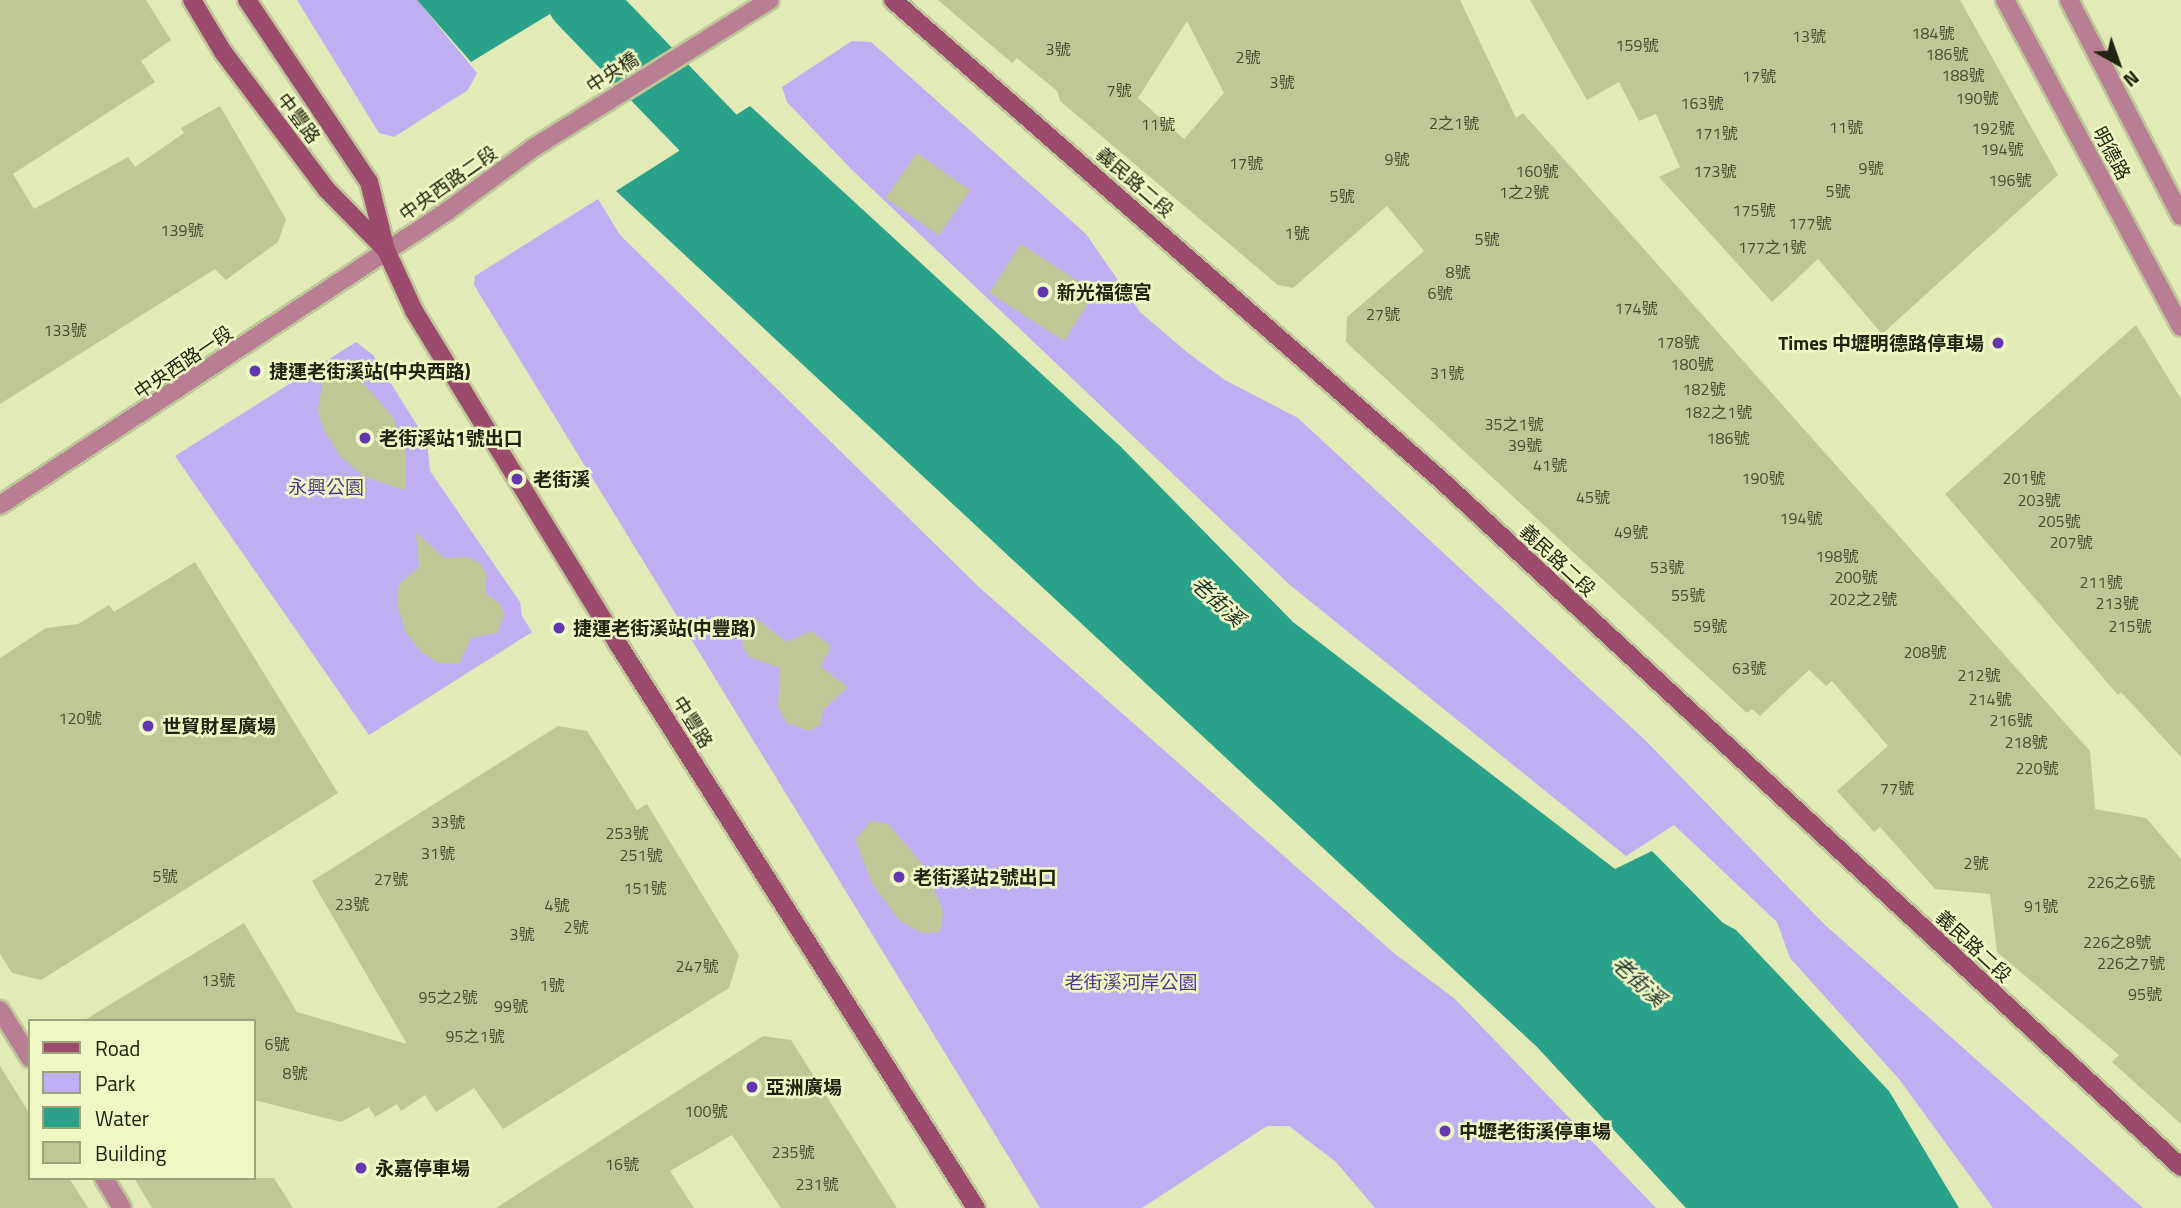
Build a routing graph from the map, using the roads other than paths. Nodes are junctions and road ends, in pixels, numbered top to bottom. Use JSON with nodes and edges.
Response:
{"nodes":[{"id":1,"x":192,"y":0,"type":"edge"},
{"id":2,"x":247,"y":0,"type":"edge"},
{"id":3,"x":770,"y":0,"type":"edge"},
{"id":4,"x":893,"y":0,"type":"edge"},
{"id":5,"x":2006,"y":0,"type":"edge"},
{"id":6,"x":2069,"y":0,"type":"edge"},
{"id":7,"x":533,"y":148,"type":"joint"},
{"id":8,"x":2181,"y":216,"type":"edge"},
{"id":9,"x":386,"y":250,"type":"junction"},
{"id":10,"x":2181,"y":327,"type":"edge"},
{"id":11,"x":0,"y":505,"type":"edge"},
{"id":12,"x":0,"y":1010,"type":"edge"},
{"id":13,"x":28,"y":1055,"type":"edge"},
{"id":14,"x":2181,"y":1167,"type":"edge"},
{"id":15,"x":105,"y":1180,"type":"edge"},
{"id":16,"x":122,"y":1208,"type":"edge"},
{"id":17,"x":976,"y":1208,"type":"edge"}],
"edges":[{"from":1,"to":9,"type":"main road","name":"中豐路"},
{"from":2,"to":9,"type":"main road","name":"中豐路"},
{"from":3,"to":7,"type":"street","name":"中央橋"},
{"from":4,"to":14,"type":"main road","name":"義民路二段"},
{"from":5,"to":10,"type":"street","name":"明德路"},
{"from":6,"to":8,"type":"street","name":"明德路"},
{"from":7,"to":9,"type":"street","name":"中央西路二段"},
{"from":9,"to":11,"type":"street","name":"中央西路一段"},
{"from":9,"to":17,"type":"main road","name":"中豐路"},
{"from":12,"to":13,"type":"street"},
{"from":15,"to":16,"type":"street"}]}
